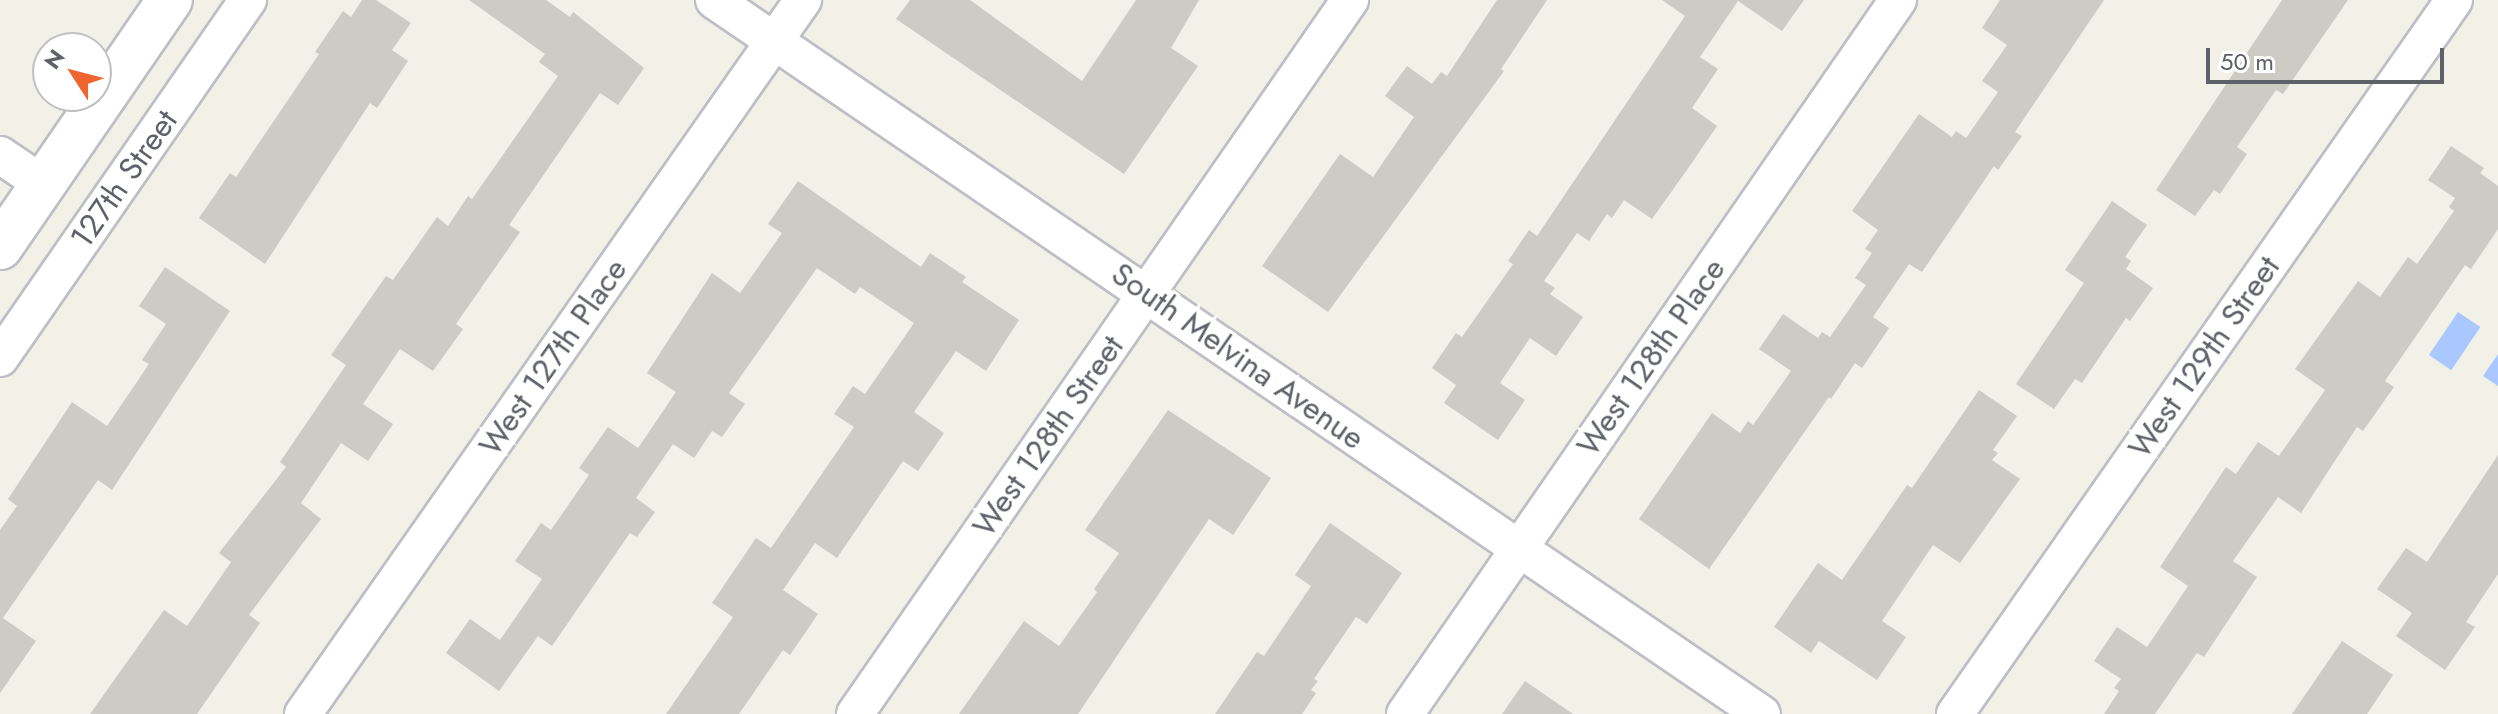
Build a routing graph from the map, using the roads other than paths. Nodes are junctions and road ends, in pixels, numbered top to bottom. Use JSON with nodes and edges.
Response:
{"nodes":[{"id":1,"x":170,"y":0,"type":"edge"},
{"id":2,"x":248,"y":0,"type":"edge"},
{"id":3,"x":714,"y":0,"type":"edge"},
{"id":4,"x":803,"y":0,"type":"edge"},
{"id":5,"x":1350,"y":0,"type":"edge"},
{"id":6,"x":1898,"y":0,"type":"edge"},
{"id":7,"x":2454,"y":0,"type":"edge"},
{"id":8,"x":775,"y":41,"type":"junction"},
{"id":9,"x":0,"y":155,"type":"edge"},
{"id":10,"x":43,"y":184,"type":"junction"},
{"id":11,"x":0,"y":247,"type":"edge"},
{"id":12,"x":1147,"y":293,"type":"junction"},
{"id":13,"x":0,"y":358,"type":"edge"},
{"id":14,"x":1518,"y":549,"type":"junction"},
{"id":15,"x":303,"y":714,"type":"edge"},
{"id":16,"x":855,"y":714,"type":"edge"},
{"id":17,"x":1405,"y":714,"type":"edge"},
{"id":18,"x":1762,"y":714,"type":"edge"},
{"id":19,"x":1955,"y":714,"type":"edge"}],
"edges":[{"from":1,"to":10,"type":"main road"},
{"from":2,"to":13,"type":"street","name":"127th Street"},
{"from":3,"to":8,"type":"street","name":"South Melvina Avenue"},
{"from":4,"to":8,"type":"street","name":"West 127th Place"},
{"from":5,"to":12,"type":"street","name":"West 128th Street"},
{"from":6,"to":14,"type":"street","name":"West 128th Place"},
{"from":7,"to":19,"type":"street","name":"West 129th Street"},
{"from":8,"to":12,"type":"street","name":"South Melvina Avenue"},
{"from":8,"to":15,"type":"street","name":"West 127th Place"},
{"from":9,"to":10,"type":"street"},
{"from":10,"to":11,"type":"main road"},
{"from":12,"to":14,"type":"street","name":"South Melvina Avenue"},
{"from":12,"to":16,"type":"street","name":"West 128th Street"},
{"from":14,"to":17,"type":"street","name":"West 128th Place"},
{"from":14,"to":18,"type":"street","name":"South Melvina Avenue"}]}
